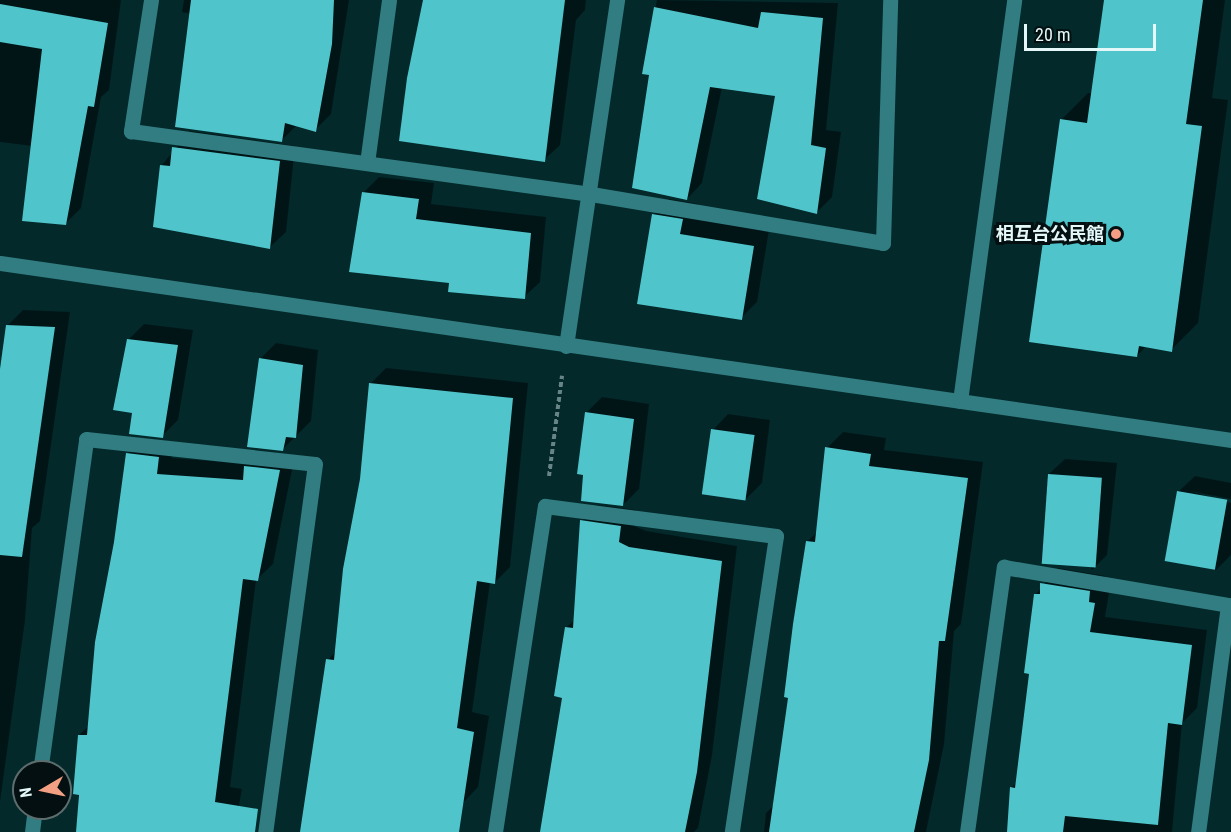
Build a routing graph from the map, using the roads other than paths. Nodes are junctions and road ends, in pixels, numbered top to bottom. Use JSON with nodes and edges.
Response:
{"nodes":[{"id":1,"x":152,"y":0,"type":"edge"},
{"id":2,"x":389,"y":0,"type":"edge"},
{"id":3,"x":617,"y":0,"type":"edge"},
{"id":4,"x":890,"y":0,"type":"edge"},
{"id":5,"x":1014,"y":0,"type":"edge"},
{"id":6,"x":367,"y":163,"type":"junction"},
{"id":7,"x":591,"y":194,"type":"junction"},
{"id":8,"x":0,"y":263,"type":"edge"},
{"id":9,"x":566,"y":346,"type":"junction"},
{"id":10,"x":960,"y":400,"type":"junction"},
{"id":11,"x":1231,"y":440,"type":"edge"},
{"id":12,"x":42,"y":760,"type":"edge"},
{"id":13,"x":265,"y":832,"type":"edge"},
{"id":14,"x":495,"y":832,"type":"edge"},
{"id":15,"x":732,"y":832,"type":"edge"},
{"id":16,"x":967,"y":832,"type":"edge"},
{"id":17,"x":1198,"y":832,"type":"edge"}],
"edges":[{"from":1,"to":6,"type":"street"},
{"from":2,"to":6,"type":"street"},
{"from":3,"to":7,"type":"street"},
{"from":4,"to":7,"type":"street"},
{"from":5,"to":10,"type":"street"},
{"from":6,"to":7,"type":"street"},
{"from":7,"to":9,"type":"street"},
{"from":8,"to":9,"type":"street"},
{"from":9,"to":10,"type":"street"},
{"from":10,"to":11,"type":"street"},
{"from":12,"to":13,"type":"street"},
{"from":14,"to":15,"type":"street"},
{"from":16,"to":17,"type":"street"}]}
